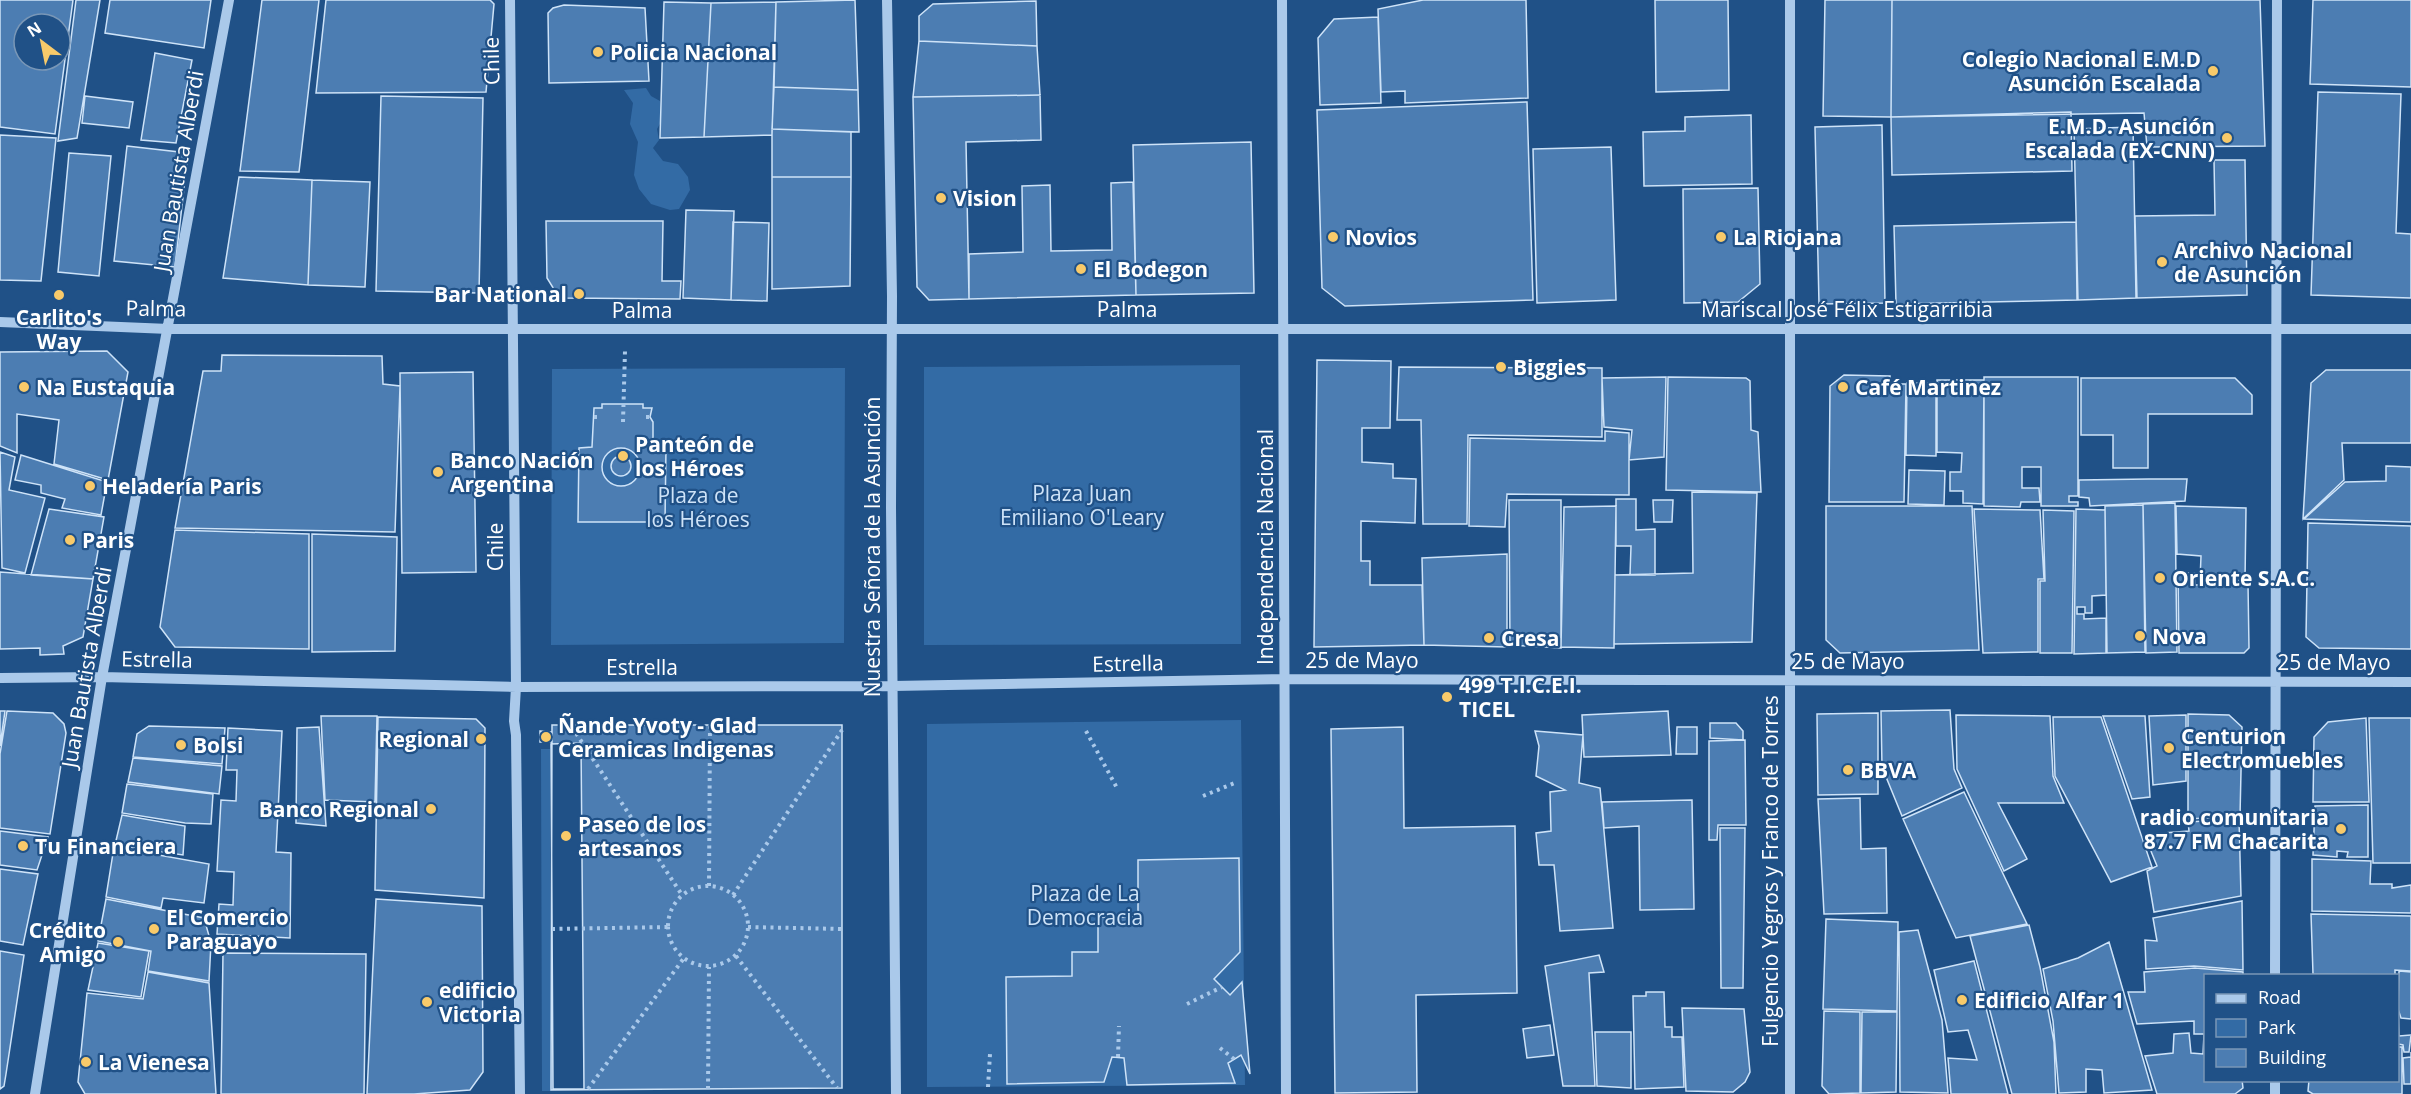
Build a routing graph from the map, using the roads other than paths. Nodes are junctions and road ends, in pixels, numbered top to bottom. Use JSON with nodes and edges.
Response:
{"nodes":[{"id":1,"x":230,"y":0,"type":"edge"},
{"id":2,"x":510,"y":0,"type":"edge"},
{"id":3,"x":887,"y":0,"type":"edge"},
{"id":4,"x":1282,"y":0,"type":"edge"},
{"id":5,"x":1790,"y":0,"type":"edge"},
{"id":6,"x":2277,"y":0,"type":"edge"},
{"id":7,"x":0,"y":322,"type":"edge"},
{"id":8,"x":1283,"y":323,"type":"junction"},
{"id":9,"x":513,"y":328,"type":"junction"},
{"id":10,"x":169,"y":329,"type":"junction"},
{"id":11,"x":891,"y":329,"type":"junction"},
{"id":12,"x":1790,"y":329,"type":"junction"},
{"id":13,"x":2276,"y":329,"type":"junction"},
{"id":14,"x":2411,"y":329,"type":"edge"},
{"id":15,"x":102,"y":677,"type":"junction"},
{"id":16,"x":0,"y":678,"type":"edge"},
{"id":17,"x":1285,"y":679,"type":"junction"},
{"id":18,"x":1790,"y":681,"type":"junction"},
{"id":19,"x":2276,"y":682,"type":"junction"},
{"id":20,"x":2411,"y":682,"type":"edge"},
{"id":21,"x":893,"y":686,"type":"junction"},
{"id":22,"x":516,"y":687,"type":"junction"},
{"id":23,"x":2275,"y":974,"type":"edge"},
{"id":24,"x":35,"y":1094,"type":"edge"},
{"id":25,"x":520,"y":1094,"type":"edge"},
{"id":26,"x":896,"y":1094,"type":"edge"},
{"id":27,"x":1286,"y":1094,"type":"edge"},
{"id":28,"x":1790,"y":1094,"type":"edge"}],
"edges":[{"from":1,"to":10,"type":"street","name":"Juan Bautista Alberdi"},
{"from":2,"to":9,"type":"street","name":"Chile"},
{"from":3,"to":11,"type":"street","name":"Nuestra Señora de la Asunción"},
{"from":4,"to":8,"type":"street","name":"Independencia Nacional"},
{"from":5,"to":12,"type":"street","name":"Fulgencio Yegros y Franco de Torres"},
{"from":6,"to":13,"type":"street"},
{"from":7,"to":10,"type":"street","name":"Palma"},
{"from":8,"to":11,"type":"street","name":"Palma"},
{"from":8,"to":12,"type":"street","name":"Mariscal José Félix Estigarribia"},
{"from":8,"to":17,"type":"street","name":"Independencia Nacional"},
{"from":9,"to":10,"type":"street","name":"Palma"},
{"from":9,"to":11,"type":"street","name":"Palma"},
{"from":9,"to":22,"type":"street","name":"Chile"},
{"from":10,"to":15,"type":"street","name":"Juan Bautista Alberdi"},
{"from":11,"to":21,"type":"street","name":"Nuestra Señora de la Asunción"},
{"from":12,"to":13,"type":"street","name":"Mariscal José Félix Estigarribia"},
{"from":12,"to":18,"type":"street","name":"Fulgencio Yegros y Franco de Torres"},
{"from":13,"to":14,"type":"street","name":"Mariscal José Félix Estigarribia"},
{"from":13,"to":19,"type":"street"},
{"from":15,"to":16,"type":"street","name":"Estrella"},
{"from":15,"to":22,"type":"street","name":"Estrella"},
{"from":15,"to":24,"type":"street","name":"Juan Bautista Alberdi"},
{"from":17,"to":18,"type":"street","name":"25 de Mayo"},
{"from":17,"to":21,"type":"street","name":"Estrella"},
{"from":17,"to":27,"type":"street","name":"Independencia Nacional"},
{"from":18,"to":19,"type":"street","name":"25 de Mayo"},
{"from":18,"to":28,"type":"street","name":"Fulgencio Yegros y Franco de Torres"},
{"from":19,"to":20,"type":"street","name":"25 de Mayo"},
{"from":19,"to":23,"type":"street"},
{"from":21,"to":22,"type":"street","name":"Estrella"},
{"from":21,"to":26,"type":"street","name":"Nuestra Señora de la Asunción"},
{"from":22,"to":25,"type":"street","name":"Chile"}]}
